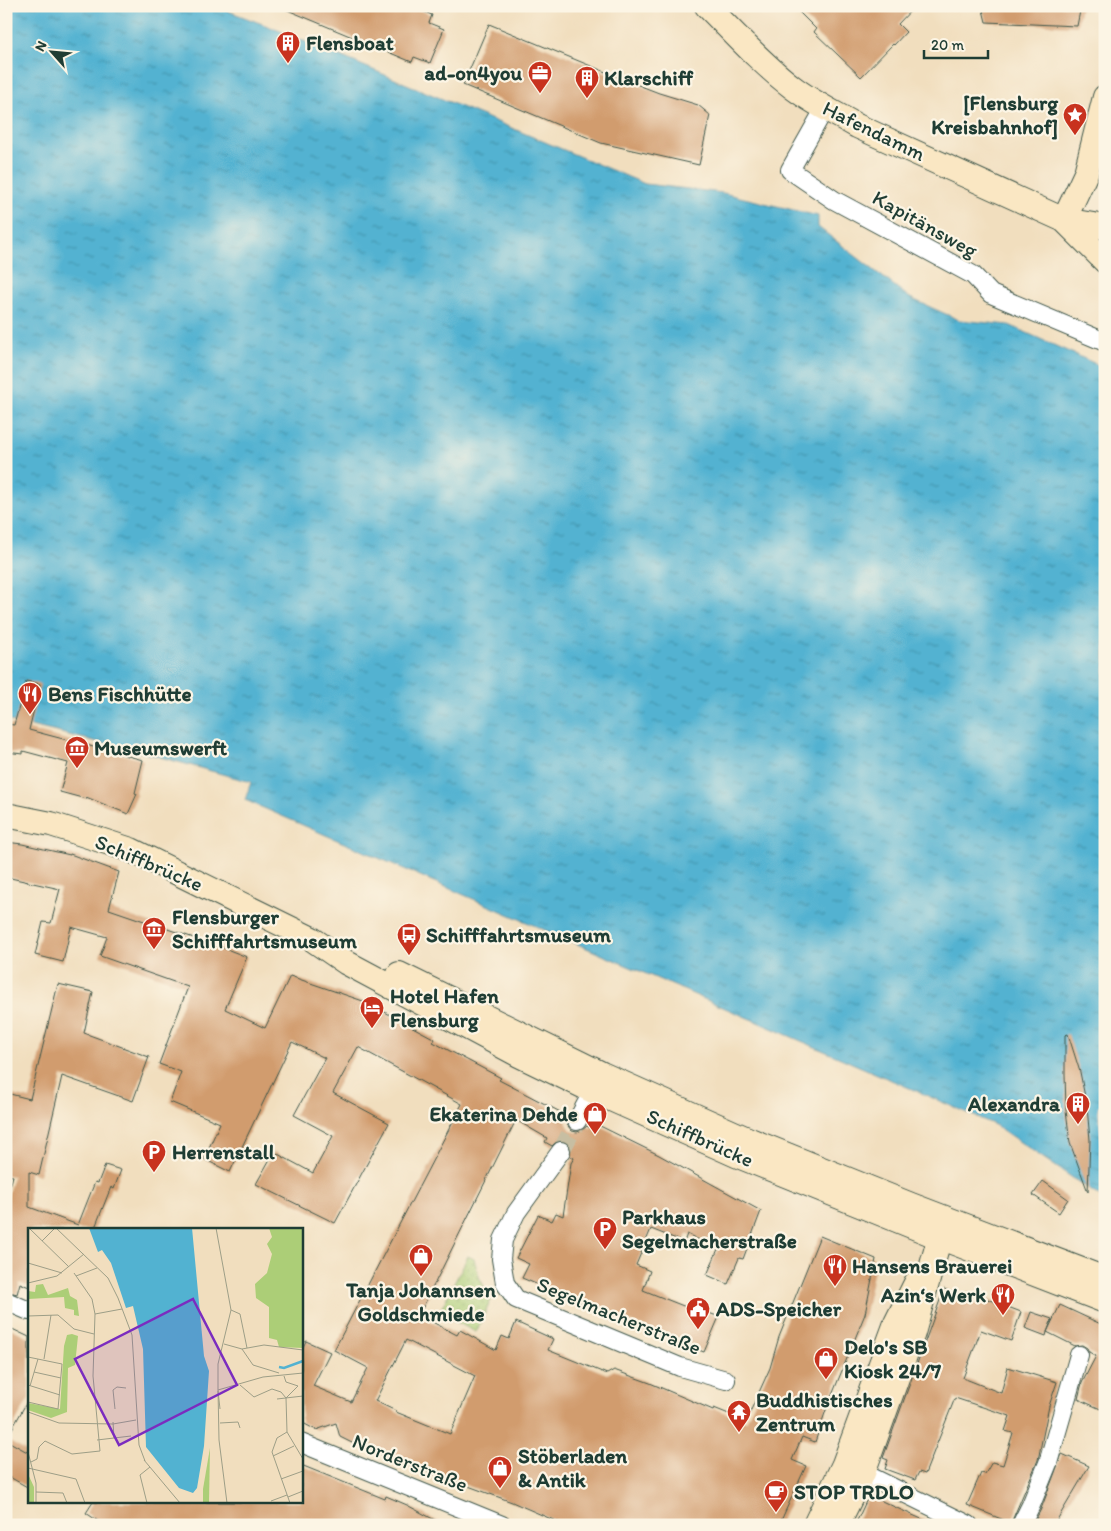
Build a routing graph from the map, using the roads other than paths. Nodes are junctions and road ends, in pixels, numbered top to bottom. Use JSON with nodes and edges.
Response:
{"nodes":[{"id":1,"x":707,"y":6,"type":"edge"},
{"id":2,"x":1105,"y":97,"type":"edge"},
{"id":3,"x":825,"y":108,"type":"junction"},
{"id":4,"x":1064,"y":220,"type":"junction"},
{"id":5,"x":1105,"y":227,"type":"edge"},
{"id":6,"x":1105,"y":261,"type":"edge"},
{"id":7,"x":1105,"y":342,"type":"edge"},
{"id":8,"x":6,"y":815,"type":"edge"},
{"id":9,"x":312,"y":939,"type":"junction"},
{"id":10,"x":593,"y":1091,"type":"junction"},
{"id":11,"x":577,"y":1121,"type":"tunnel mouth"},
{"id":12,"x":561,"y":1151,"type":"tunnel mouth"},
{"id":13,"x":942,"y":1227,"type":"junction"},
{"id":14,"x":1105,"y":1279,"type":"edge"},
{"id":15,"x":6,"y":1301,"type":"edge"},
{"id":16,"x":1105,"y":1301,"type":"edge"},
{"id":17,"x":28,"y":1311,"type":"edge"},
{"id":18,"x":1080,"y":1354,"type":"dead end"},
{"id":19,"x":726,"y":1380,"type":"dead end"},
{"id":20,"x":302,"y":1443,"type":"edge"},
{"id":21,"x":854,"y":1468,"type":"junction"},
{"id":22,"x":502,"y":1525,"type":"edge"},
{"id":23,"x":815,"y":1525,"type":"edge"},
{"id":24,"x":837,"y":1525,"type":"edge"},
{"id":25,"x":969,"y":1525,"type":"edge"},
{"id":26,"x":1021,"y":1525,"type":"edge"}],
"edges":[{"from":1,"to":3,"type":"main road","name":"Hafendamm"},
{"from":2,"to":4,"type":"main road"},
{"from":3,"to":4,"type":"main road","name":"Hafendamm"},
{"from":3,"to":7,"type":"street","name":"Kapitänsweg"},
{"from":4,"to":5,"type":"main road","name":"Hafendamm"},
{"from":4,"to":6,"type":"main road","name":"Hafendamm"},
{"from":8,"to":9,"type":"main road","name":"Schiffbrücke"},
{"from":9,"to":10,"type":"main road","name":"Schiffbrücke"},
{"from":9,"to":13,"type":"main road","name":"Schiffbrücke"},
{"from":10,"to":11,"type":"street"},
{"from":10,"to":13,"type":"main road","name":"Schiffbrücke"},
{"from":12,"to":19,"type":"street","name":"Segelmacherstraße"},
{"from":13,"to":14,"type":"main road","name":"Schiffbrücke"},
{"from":13,"to":16,"type":"main road","name":"Schiffbrücke"},
{"from":13,"to":21,"type":"main road"},
{"from":15,"to":17,"type":"street"},
{"from":18,"to":26,"type":"street"},
{"from":20,"to":22,"type":"street","name":"Norderstraße"},
{"from":21,"to":23,"type":"main road"},
{"from":21,"to":24,"type":"main road"},
{"from":21,"to":25,"type":"street"}]}
